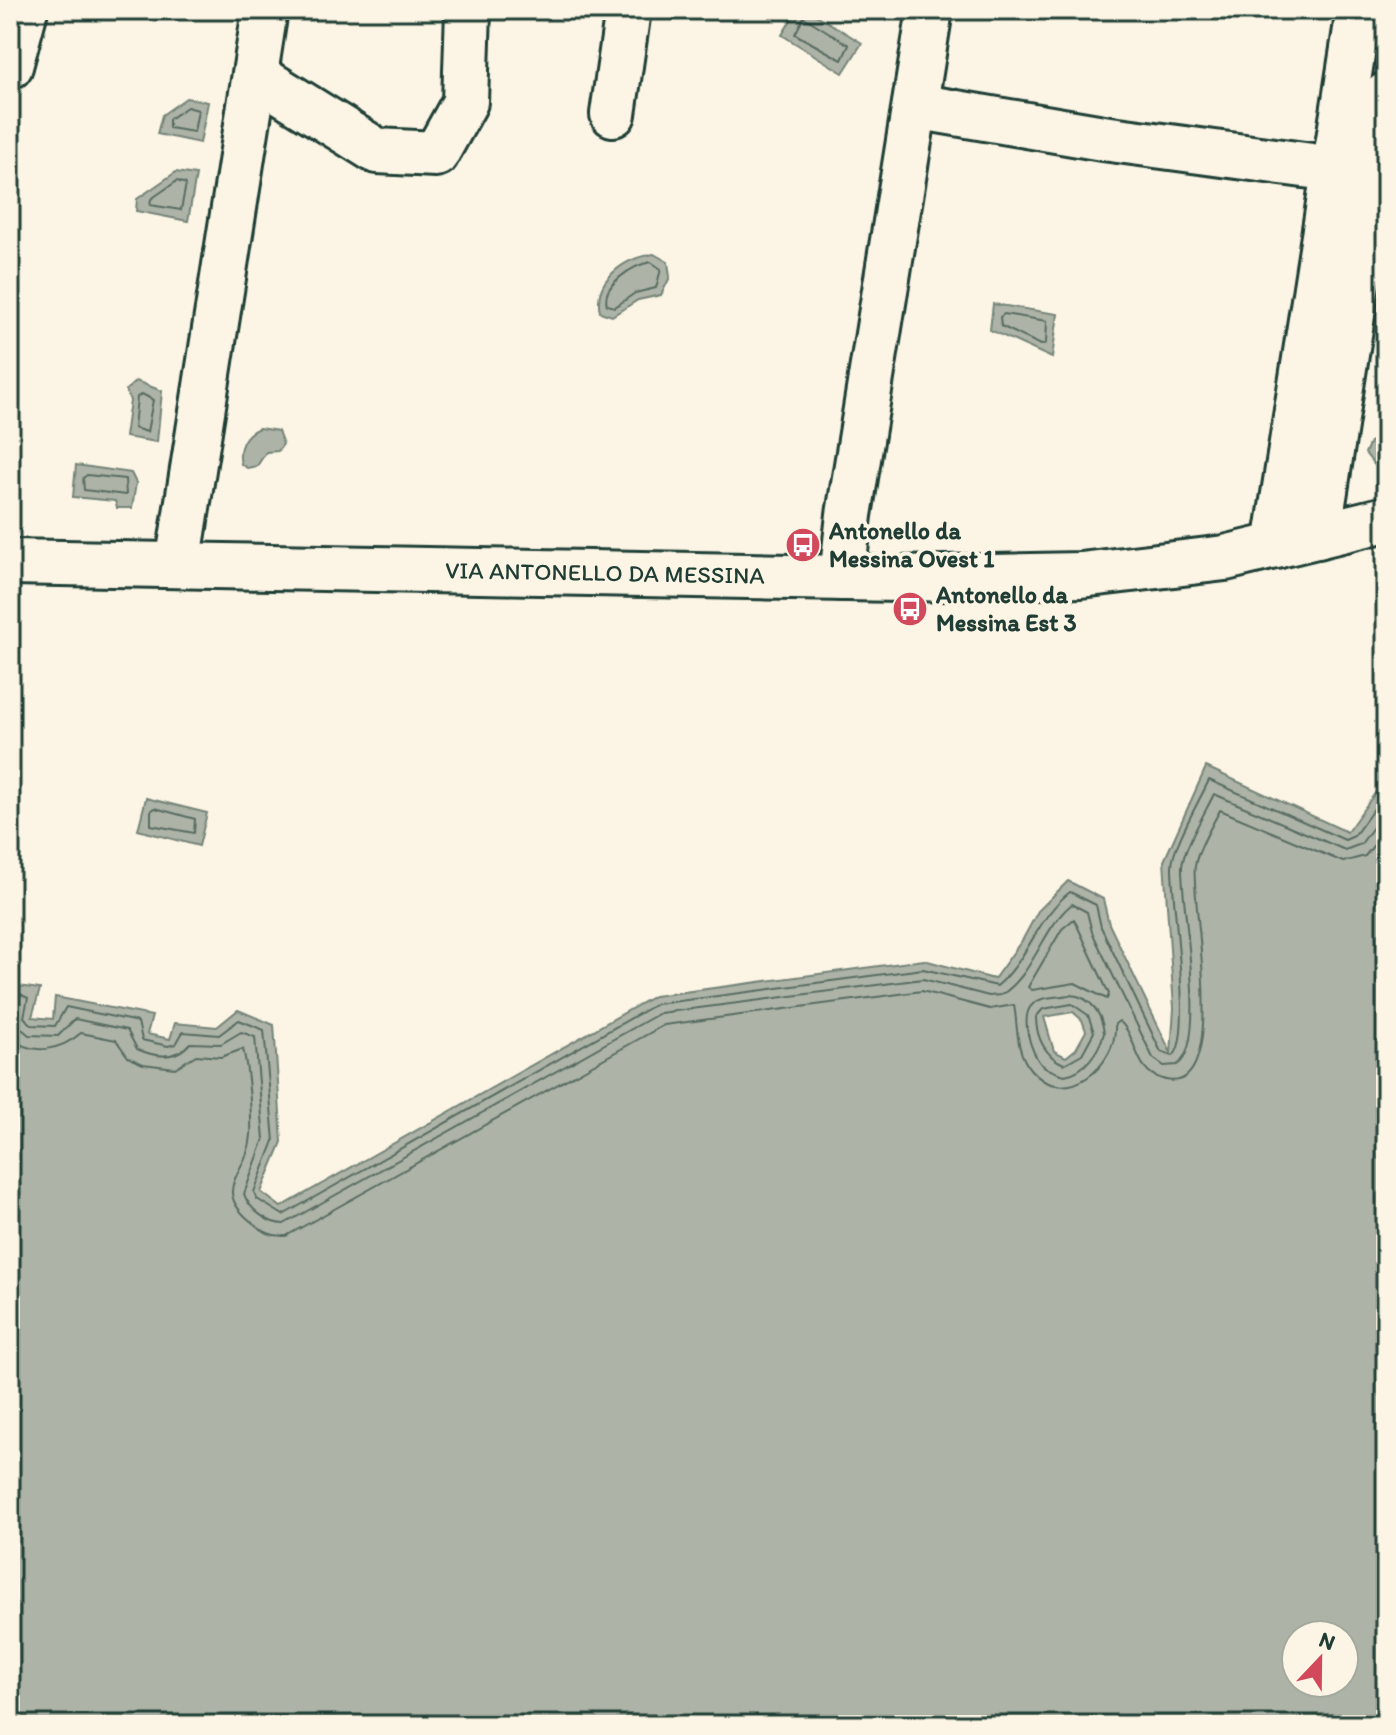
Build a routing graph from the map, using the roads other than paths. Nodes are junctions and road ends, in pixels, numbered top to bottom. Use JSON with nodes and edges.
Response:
{"nodes":[{"id":1,"x":25,"y":10,"type":"edge"},
{"id":2,"x":265,"y":10,"type":"edge"},
{"id":3,"x":468,"y":10,"type":"edge"},
{"id":4,"x":628,"y":10,"type":"edge"},
{"id":5,"x":930,"y":10,"type":"edge"},
{"id":6,"x":1359,"y":10,"type":"edge"},
{"id":7,"x":10,"y":66,"type":"edge"},
{"id":8,"x":255,"y":75,"type":"junction"},
{"id":9,"x":1386,"y":95,"type":"edge"},
{"id":10,"x":915,"y":106,"type":"junction"},
{"id":11,"x":613,"y":114,"type":"dead end"},
{"id":12,"x":1334,"y":169,"type":"junction"},
{"id":13,"x":1386,"y":519,"type":"edge"},
{"id":14,"x":1318,"y":536,"type":"junction"},
{"id":15,"x":1276,"y":546,"type":"junction"},
{"id":16,"x":10,"y":562,"type":"edge"},
{"id":17,"x":178,"y":565,"type":"junction"},
{"id":18,"x":842,"y":578,"type":"junction"}],
"edges":[{"from":1,"to":7,"type":"main road"},
{"from":2,"to":8,"type":"main road"},
{"from":3,"to":8,"type":"main road"},
{"from":4,"to":11,"type":"main road"},
{"from":5,"to":10,"type":"main road"},
{"from":6,"to":12,"type":"main road"},
{"from":8,"to":17,"type":"main road"},
{"from":9,"to":14,"type":"main road"},
{"from":10,"to":12,"type":"main road"},
{"from":10,"to":18,"type":"main road"},
{"from":12,"to":15,"type":"main road"},
{"from":13,"to":14,"type":"main road","name":"VIA ANTONELLO DA MESSINA"},
{"from":14,"to":15,"type":"main road","name":"VIA ANTONELLO DA MESSINA"},
{"from":15,"to":18,"type":"main road","name":"VIA ANTONELLO DA MESSINA"},
{"from":16,"to":17,"type":"main road","name":"VIA ANTONELLO DA MESSINA"},
{"from":17,"to":18,"type":"main road","name":"VIA ANTONELLO DA MESSINA"}]}
